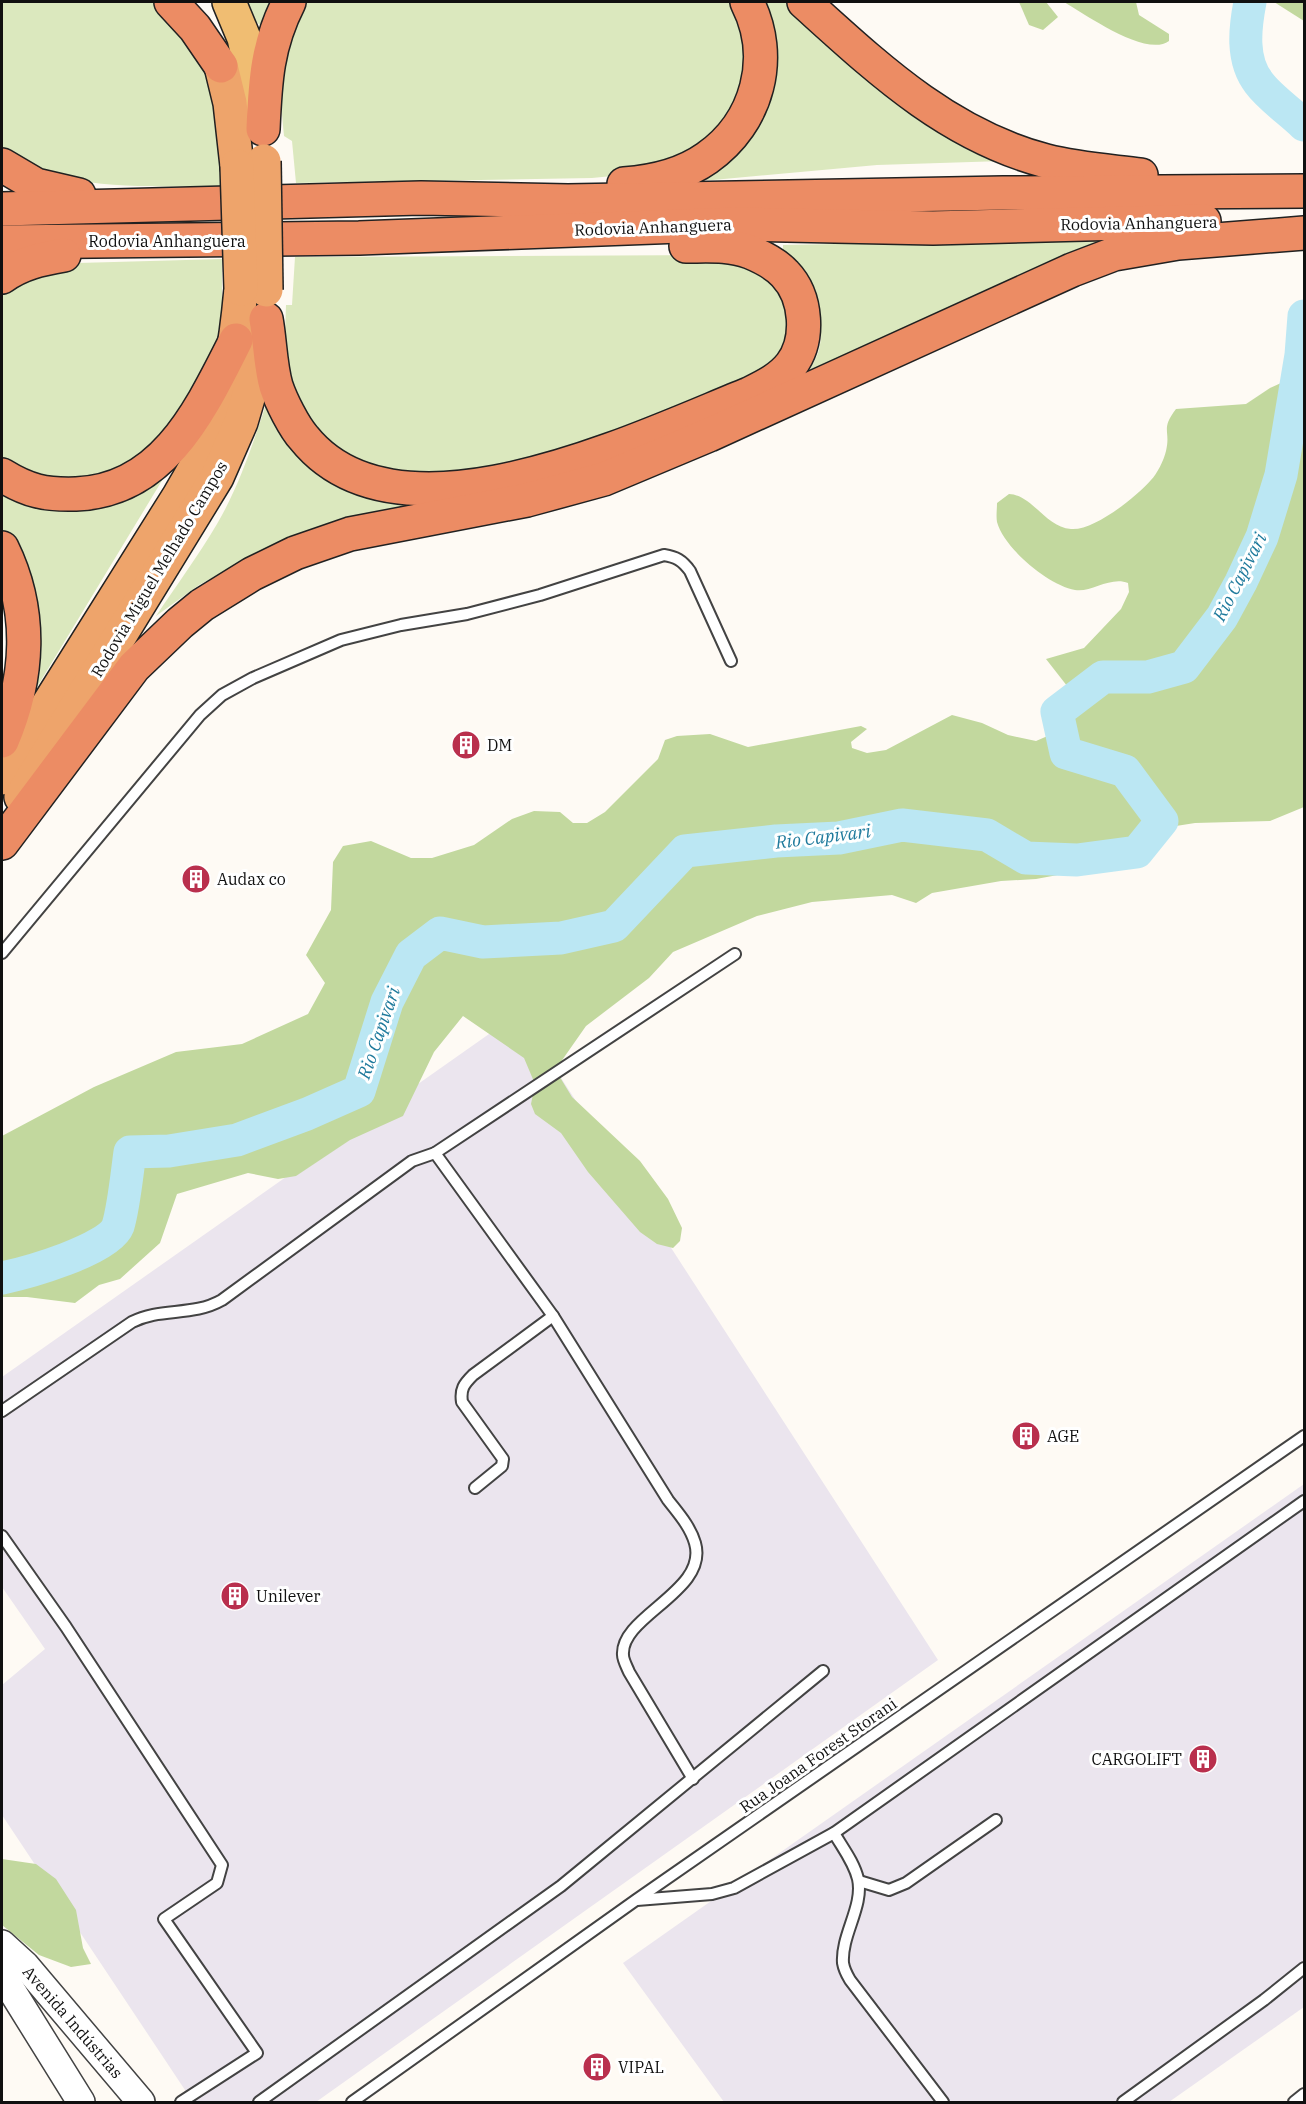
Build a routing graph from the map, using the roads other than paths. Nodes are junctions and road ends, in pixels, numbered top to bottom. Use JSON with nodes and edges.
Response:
{"nodes":[{"id":1,"x":171,"y":2,"type":"edge"},
{"id":2,"x":193,"y":2,"type":"edge"},
{"id":3,"x":229,"y":2,"type":"edge"},
{"id":4,"x":289,"y":2,"type":"edge"},
{"id":5,"x":747,"y":2,"type":"edge"},
{"id":6,"x":804,"y":2,"type":"edge"},
{"id":7,"x":221,"y":66,"type":"junction"},
{"id":8,"x":263,"y":129,"type":"junction"},
{"id":9,"x":250,"y":163,"type":"junction"},
{"id":10,"x":2,"y":165,"type":"edge"},
{"id":11,"x":1301,"y":191,"type":"edge"},
{"id":12,"x":422,"y":198,"type":"junction"},
{"id":13,"x":158,"y":205,"type":"junction"},
{"id":14,"x":2,"y":209,"type":"edge"},
{"id":15,"x":1305,"y":223,"type":"edge"},
{"id":16,"x":1305,"y":233,"type":"edge"},
{"id":17,"x":484,"y":234,"type":"junction"},
{"id":18,"x":174,"y":240,"type":"junction"},
{"id":19,"x":2,"y":242,"type":"edge"},
{"id":20,"x":2,"y":277,"type":"edge"},
{"id":21,"x":257,"y":299,"type":"junction"},
{"id":22,"x":236,"y":340,"type":"junction"},
{"id":23,"x":2,"y":476,"type":"edge"},
{"id":24,"x":2,"y":548,"type":"edge"},
{"id":25,"x":731,"y":661,"type":"dead end"},
{"id":26,"x":2,"y":741,"type":"edge"},
{"id":27,"x":2,"y":778,"type":"edge"},
{"id":28,"x":2,"y":829,"type":"edge"},
{"id":29,"x":2,"y":843,"type":"edge"},
{"id":30,"x":2,"y":953,"type":"edge"},
{"id":31,"x":735,"y":954,"type":"dead end"},
{"id":32,"x":435,"y":1153,"type":"junction"},
{"id":33,"x":553,"y":1316,"type":"junction"},
{"id":34,"x":2,"y":1412,"type":"edge"},
{"id":35,"x":1305,"y":1436,"type":"edge"},
{"id":36,"x":475,"y":1488,"type":"dead end"},
{"id":37,"x":1305,"y":1501,"type":"edge"},
{"id":38,"x":2,"y":1536,"type":"edge"},
{"id":39,"x":822,"y":1671,"type":"dead end"},
{"id":40,"x":693,"y":1779,"type":"junction"},
{"id":41,"x":996,"y":1820,"type":"dead end"},
{"id":42,"x":834,"y":1833,"type":"junction"},
{"id":43,"x":859,"y":1881,"type":"junction"},
{"id":44,"x":636,"y":1900,"type":"junction"},
{"id":45,"x":2,"y":1944,"type":"edge"},
{"id":46,"x":1305,"y":1968,"type":"edge"},
{"id":47,"x":2,"y":1975,"type":"edge"},
{"id":48,"x":1305,"y":2094,"type":"edge"},
{"id":49,"x":81,"y":2103,"type":"edge"},
{"id":50,"x":141,"y":2103,"type":"edge"},
{"id":51,"x":181,"y":2103,"type":"edge"},
{"id":52,"x":259,"y":2103,"type":"edge"},
{"id":53,"x":352,"y":2103,"type":"edge"},
{"id":54,"x":943,"y":2103,"type":"edge"},
{"id":55,"x":1123,"y":2103,"type":"edge"},
{"id":56,"x":1294,"y":2103,"type":"edge"}],
"edges":[{"from":1,"to":7,"type":"highway"},
{"from":2,"to":7,"type":"main road"},
{"from":3,"to":8,"type":"main road"},
{"from":4,"to":8,"type":"highway"},
{"from":5,"to":12,"type":"highway"},
{"from":6,"to":11,"type":"highway"},
{"from":7,"to":9,"type":"highway"},
{"from":8,"to":9,"type":"highway"},
{"from":9,"to":21,"type":"highway","bridge":true},
{"from":10,"to":13,"type":"highway"},
{"from":11,"to":12,"type":"highway","name":"Rodovia Anhanguera"},
{"from":12,"to":13,"type":"highway","name":"Rodovia Anhanguera"},
{"from":13,"to":14,"type":"highway","name":"Rodovia Anhanguera"},
{"from":15,"to":17,"type":"highway","name":"Rodovia Anhanguera"},
{"from":16,"to":29,"type":"highway"},
{"from":17,"to":18,"type":"highway","name":"Rodovia Anhanguera"},
{"from":17,"to":21,"type":"highway"},
{"from":18,"to":19,"type":"highway","name":"Rodovia Anhanguera"},
{"from":18,"to":20,"type":"highway"},
{"from":21,"to":22,"type":"highway","name":"Rodovia Miguel Melhado Campos"},
{"from":21,"to":28,"type":"highway","name":"Rodovia Miguel Melhado Campos"},
{"from":22,"to":23,"type":"highway"},
{"from":22,"to":27,"type":"highway","name":"Rodovia Miguel Melhado Campos"},
{"from":24,"to":26,"type":"highway"},
{"from":25,"to":30,"type":"lane"},
{"from":31,"to":32,"type":"lane"},
{"from":32,"to":33,"type":"lane"},
{"from":32,"to":34,"type":"lane"},
{"from":33,"to":36,"type":"lane"},
{"from":33,"to":40,"type":"lane"},
{"from":35,"to":44,"type":"lane","name":"Rua Joana Forest Storani"},
{"from":37,"to":42,"type":"lane"},
{"from":38,"to":51,"type":"lane"},
{"from":39,"to":40,"type":"lane"},
{"from":40,"to":52,"type":"lane"},
{"from":41,"to":43,"type":"lane"},
{"from":42,"to":43,"type":"lane"},
{"from":42,"to":44,"type":"lane"},
{"from":43,"to":54,"type":"lane"},
{"from":44,"to":53,"type":"lane","name":"Rua Joana Forest Storani"},
{"from":45,"to":50,"type":"street","name":"Avenida Indústrias"},
{"from":46,"to":55,"type":"lane"},
{"from":47,"to":49,"type":"street","name":"Avenida Indústrias"},
{"from":48,"to":56,"type":"lane"}]}
